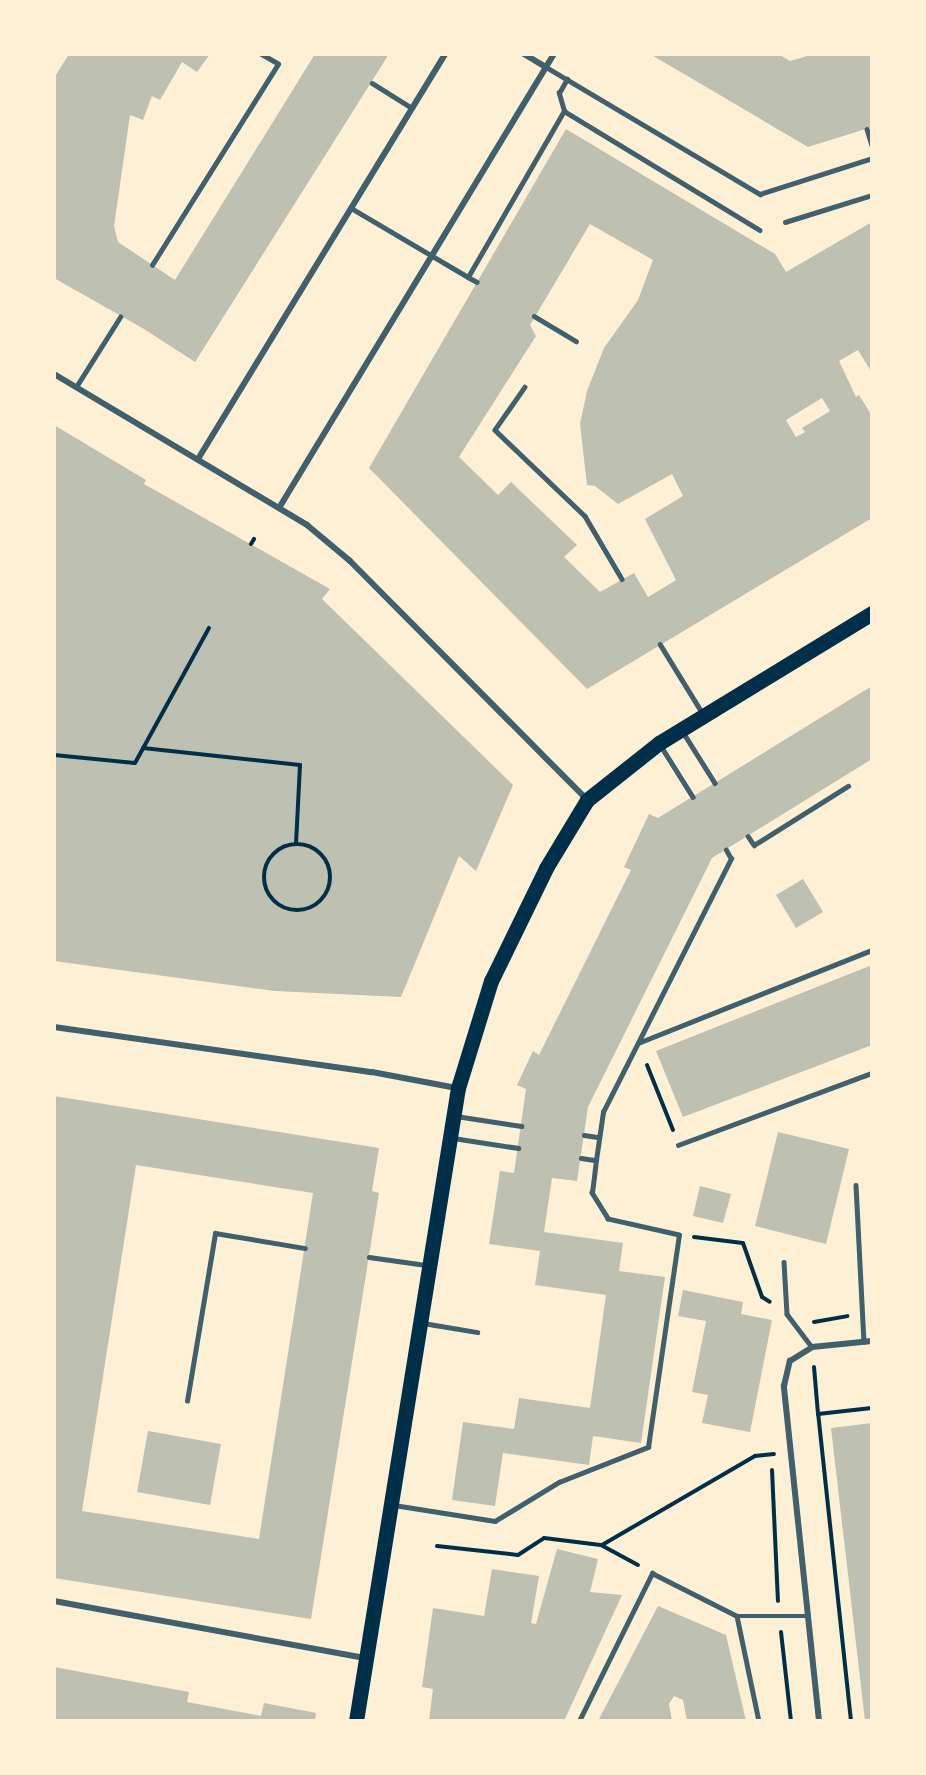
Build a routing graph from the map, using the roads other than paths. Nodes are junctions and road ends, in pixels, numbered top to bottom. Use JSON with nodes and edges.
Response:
{"nodes":[{"id":1,"x":445,"y":54,"type":"edge"},
{"id":2,"x":524,"y":54,"type":"edge"},
{"id":3,"x":554,"y":54,"type":"edge"},
{"id":4,"x":265,"y":55,"type":"edge"},
{"id":5,"x":546,"y":67,"type":"junction"},
{"id":6,"x":567,"y":79,"type":"junction"},
{"id":7,"x":372,"y":83,"type":"dead end"},
{"id":8,"x":412,"y":108,"type":"junction"},
{"id":9,"x":564,"y":111,"type":"junction"},
{"id":10,"x":867,"y":129,"type":"dead end"},
{"id":11,"x":872,"y":145,"type":"edge"},
{"id":12,"x":872,"y":158,"type":"edge"},
{"id":13,"x":872,"y":195,"type":"edge"},
{"id":14,"x":351,"y":208,"type":"junction"},
{"id":15,"x":785,"y":222,"type":"dead end"},
{"id":16,"x":760,"y":230,"type":"dead end"},
{"id":17,"x":431,"y":256,"type":"junction"},
{"id":18,"x":152,"y":265,"type":"dead end"},
{"id":19,"x":468,"y":277,"type":"junction"},
{"id":20,"x":477,"y":282,"type":"dead end"},
{"id":21,"x":534,"y":316,"type":"dead end"},
{"id":22,"x":120,"y":317,"type":"dead end"},
{"id":23,"x":576,"y":341,"type":"dead end"},
{"id":24,"x":54,"y":374,"type":"edge"},
{"id":25,"x":76,"y":387,"type":"junction"},
{"id":26,"x":525,"y":387,"type":"dead end"},
{"id":27,"x":198,"y":459,"type":"junction"},
{"id":28,"x":279,"y":508,"type":"junction"},
{"id":29,"x":622,"y":579,"type":"dead end"},
{"id":30,"x":872,"y":613,"type":"edge"},
{"id":31,"x":660,"y":644,"type":"dead end"},
{"id":32,"x":705,"y":716,"type":"junction"},
{"id":33,"x":682,"y":730,"type":"junction"},
{"id":34,"x":659,"y":743,"type":"junction"},
{"id":35,"x":715,"y":783,"type":"dead end"},
{"id":36,"x":848,"y":786,"type":"dead end"},
{"id":37,"x":693,"y":797,"type":"dead end"},
{"id":38,"x":587,"y":800,"type":"junction"},
{"id":39,"x":748,"y":836,"type":"dead end"},
{"id":40,"x":726,"y":850,"type":"dead end"},
{"id":41,"x":872,"y":950,"type":"edge"},
{"id":42,"x":54,"y":1027,"type":"edge"},
{"id":43,"x":638,"y":1043,"type":"junction"},
{"id":44,"x":872,"y":1073,"type":"edge"},
{"id":45,"x":458,"y":1088,"type":"junction"},
{"id":46,"x":454,"y":1116,"type":"junction"},
{"id":47,"x":521,"y":1126,"type":"dead end"},
{"id":48,"x":584,"y":1135,"type":"dead end"},
{"id":49,"x":599,"y":1137,"type":"junction"},
{"id":50,"x":450,"y":1138,"type":"junction"},
{"id":51,"x":678,"y":1145,"type":"road end"},
{"id":52,"x":518,"y":1149,"type":"dead end"},
{"id":53,"x":581,"y":1158,"type":"dead end"},
{"id":54,"x":596,"y":1160,"type":"junction"},
{"id":55,"x":856,"y":1185,"type":"dead end"},
{"id":56,"x":305,"y":1248,"type":"dead end"},
{"id":57,"x":369,"y":1257,"type":"dead end"},
{"id":58,"x":784,"y":1262,"type":"dead end"},
{"id":59,"x":430,"y":1266,"type":"junction"},
{"id":60,"x":420,"y":1323,"type":"junction"},
{"id":61,"x":477,"y":1332,"type":"dead end"},
{"id":62,"x":872,"y":1341,"type":"edge"},
{"id":63,"x":864,"y":1342,"type":"junction"},
{"id":64,"x":812,"y":1347,"type":"junction"},
{"id":65,"x":188,"y":1401,"type":"dead end"},
{"id":66,"x":389,"y":1504,"type":"junction"},
{"id":67,"x":54,"y":1601,"type":"edge"},
{"id":68,"x":737,"y":1616,"type":"junction"},
{"id":69,"x":808,"y":1616,"type":"junction"},
{"id":70,"x":365,"y":1658,"type":"junction"},
{"id":71,"x":356,"y":1721,"type":"edge"},
{"id":72,"x":579,"y":1721,"type":"edge"},
{"id":73,"x":759,"y":1721,"type":"edge"},
{"id":74,"x":819,"y":1721,"type":"edge"}],
"edges":[{"from":1,"to":8,"type":"street"},
{"from":2,"to":5,"type":"street"},
{"from":3,"to":5,"type":"street"},
{"from":4,"to":18,"type":"lane"},
{"from":5,"to":6,"type":"lane"},
{"from":5,"to":17,"type":"street"},
{"from":6,"to":9,"type":"lane"},
{"from":6,"to":12,"type":"lane"},
{"from":7,"to":8,"type":"lane"},
{"from":8,"to":14,"type":"street"},
{"from":9,"to":16,"type":"lane"},
{"from":9,"to":19,"type":"lane"},
{"from":10,"to":11,"type":"lane"},
{"from":13,"to":15,"type":"lane"},
{"from":14,"to":17,"type":"lane"},
{"from":14,"to":27,"type":"street"},
{"from":17,"to":19,"type":"lane"},
{"from":17,"to":28,"type":"street"},
{"from":19,"to":20,"type":"lane"},
{"from":21,"to":23,"type":"lane"},
{"from":22,"to":25,"type":"lane"},
{"from":24,"to":25,"type":"street"},
{"from":25,"to":27,"type":"street"},
{"from":26,"to":29,"type":"lane"},
{"from":27,"to":28,"type":"street"},
{"from":28,"to":38,"type":"street"},
{"from":30,"to":32,"type":"main road"},
{"from":31,"to":32,"type":"lane"},
{"from":32,"to":33,"type":"main road"},
{"from":33,"to":34,"type":"main road"},
{"from":33,"to":35,"type":"lane"},
{"from":34,"to":37,"type":"lane"},
{"from":34,"to":38,"type":"main road"},
{"from":36,"to":39,"type":"lane"},
{"from":38,"to":45,"type":"main road"},
{"from":40,"to":43,"type":"lane"},
{"from":41,"to":43,"type":"lane"},
{"from":42,"to":45,"type":"street"},
{"from":43,"to":49,"type":"lane"},
{"from":44,"to":51,"type":"lane"},
{"from":45,"to":46,"type":"main road"},
{"from":46,"to":47,"type":"lane"},
{"from":46,"to":50,"type":"main road"},
{"from":48,"to":49,"type":"lane"},
{"from":49,"to":54,"type":"lane"},
{"from":50,"to":52,"type":"lane"},
{"from":50,"to":59,"type":"main road"},
{"from":53,"to":54,"type":"lane"},
{"from":54,"to":66,"type":"lane"},
{"from":55,"to":63,"type":"lane"},
{"from":56,"to":65,"type":"lane"},
{"from":57,"to":59,"type":"lane"},
{"from":58,"to":64,"type":"lane"},
{"from":59,"to":60,"type":"main road"},
{"from":60,"to":61,"type":"lane"},
{"from":60,"to":66,"type":"main road"},
{"from":62,"to":63,"type":"street"},
{"from":63,"to":64,"type":"street"},
{"from":64,"to":69,"type":"street"},
{"from":66,"to":70,"type":"main road"},
{"from":67,"to":70,"type":"street"},
{"from":68,"to":69,"type":"lane"},
{"from":68,"to":72,"type":"lane"},
{"from":68,"to":73,"type":"lane"},
{"from":69,"to":74,"type":"street"},
{"from":70,"to":71,"type":"main road"}]}
